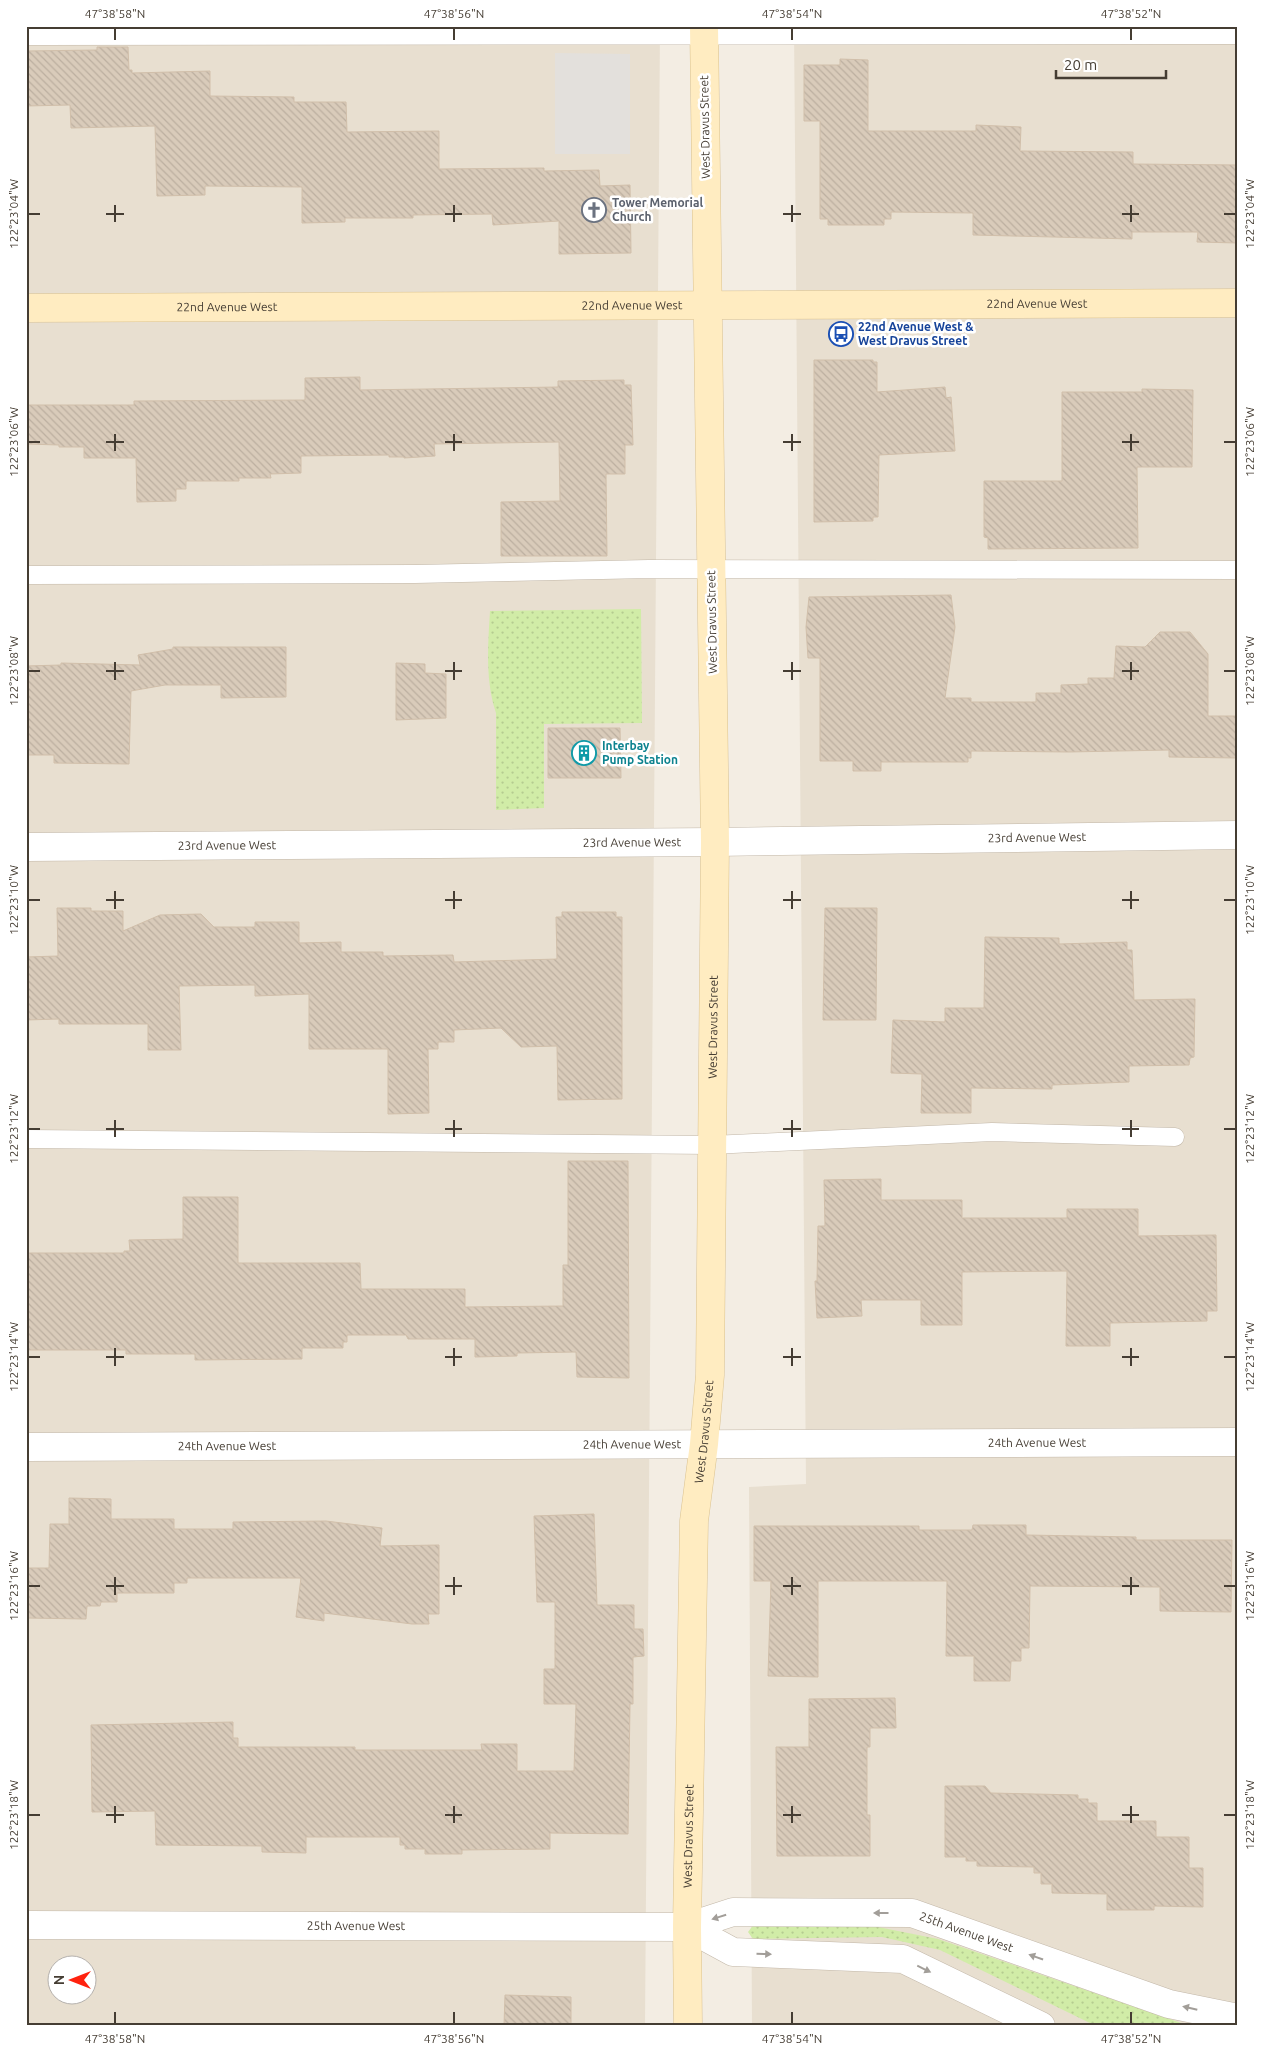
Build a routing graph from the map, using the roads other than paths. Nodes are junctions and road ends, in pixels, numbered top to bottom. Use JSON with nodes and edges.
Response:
{"nodes":[{"id":1,"x":704,"y":31,"type":"edge"},
{"id":2,"x":1238,"y":35,"type":"edge"},
{"id":3,"x":26,"y":36,"type":"edge"},
{"id":4,"x":1238,"y":303,"type":"edge"},
{"id":5,"x":708,"y":306,"type":"junction"},
{"id":6,"x":26,"y":308,"type":"edge"},
{"id":7,"x":711,"y":569,"type":"junction"},
{"id":8,"x":1238,"y":570,"type":"edge"},
{"id":9,"x":26,"y":575,"type":"edge"},
{"id":10,"x":1238,"y":835,"type":"edge"},
{"id":11,"x":715,"y":842,"type":"junction"},
{"id":12,"x":26,"y":847,"type":"edge"},
{"id":13,"x":1176,"y":1137,"type":"dead end"},
{"id":14,"x":26,"y":1139,"type":"edge"},
{"id":15,"x":712,"y":1145,"type":"junction"},
{"id":16,"x":1238,"y":1442,"type":"edge"},
{"id":17,"x":704,"y":1444,"type":"junction"},
{"id":18,"x":26,"y":1447,"type":"edge"},
{"id":19,"x":26,"y":1925,"type":"edge"},
{"id":20,"x":687,"y":1926,"type":"junction"},
{"id":21,"x":1238,"y":2018,"type":"edge"},
{"id":22,"x":688,"y":2026,"type":"edge"},
{"id":23,"x":1041,"y":2026,"type":"edge"}],
"edges":[{"from":1,"to":2,"type":"lane"},
{"from":1,"to":3,"type":"lane"},
{"from":1,"to":5,"type":"street","name":"West Dravus Street"},
{"from":4,"to":5,"type":"street","name":"22nd Avenue West"},
{"from":5,"to":6,"type":"street","name":"22nd Avenue West"},
{"from":5,"to":7,"type":"street","name":"West Dravus Street"},
{"from":7,"to":8,"type":"lane"},
{"from":7,"to":9,"type":"lane"},
{"from":7,"to":11,"type":"street","name":"West Dravus Street"},
{"from":10,"to":11,"type":"street","name":"23rd Avenue West"},
{"from":11,"to":12,"type":"street","name":"23rd Avenue West"},
{"from":11,"to":15,"type":"street","name":"West Dravus Street"},
{"from":13,"to":15,"type":"lane"},
{"from":14,"to":15,"type":"lane"},
{"from":15,"to":17,"type":"street","name":"West Dravus Street"},
{"from":16,"to":17,"type":"street","name":"24th Avenue West"},
{"from":17,"to":18,"type":"street","name":"24th Avenue West"},
{"from":17,"to":20,"type":"street","name":"West Dravus Street"},
{"from":19,"to":20,"type":"street","name":"25th Avenue West"},
{"from":21,"to":20,"type":"street","name":"25th Avenue West","one_way":true},
{"from":20,"to":22,"type":"street","name":"West Dravus Street"},
{"from":20,"to":23,"type":"street","name":"25th Avenue West","one_way":true}]}
